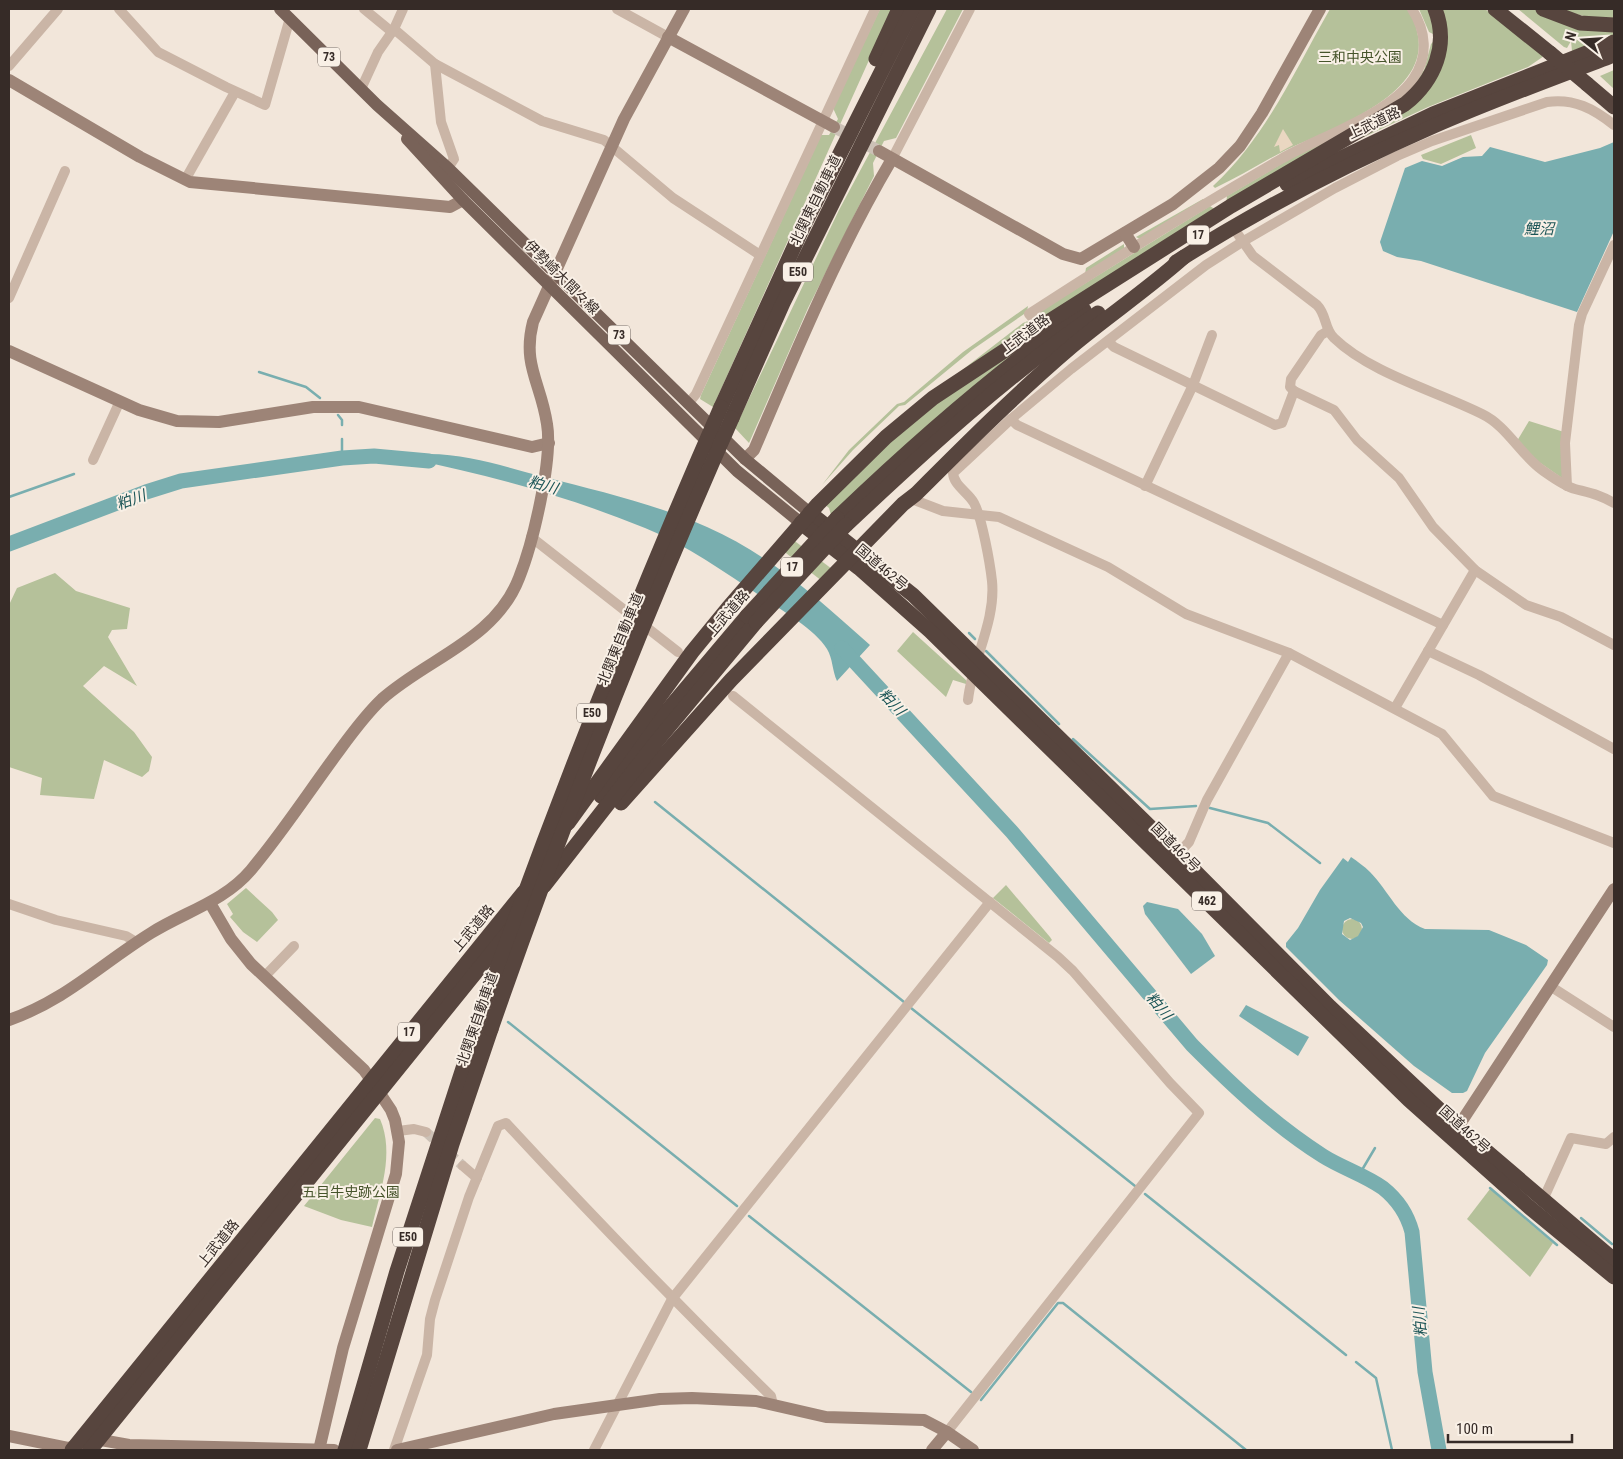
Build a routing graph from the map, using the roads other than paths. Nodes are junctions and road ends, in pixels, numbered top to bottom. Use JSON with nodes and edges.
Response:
{"nodes":[{"id":1,"x":58,"y":9,"type":"edge"},
{"id":2,"x":119,"y":9,"type":"edge"},
{"id":3,"x":280,"y":9,"type":"edge"},
{"id":4,"x":364,"y":9,"type":"edge"},
{"id":5,"x":403,"y":9,"type":"edge"},
{"id":6,"x":617,"y":9,"type":"edge"},
{"id":7,"x":684,"y":9,"type":"edge"},
{"id":8,"x":875,"y":9,"type":"edge"},
{"id":9,"x":899,"y":9,"type":"edge"},
{"id":10,"x":913,"y":9,"type":"edge"},
{"id":11,"x":929,"y":9,"type":"edge"},
{"id":12,"x":940,"y":9,"type":"edge"},
{"id":13,"x":970,"y":9,"type":"edge"},
{"id":14,"x":1320,"y":9,"type":"edge"},
{"id":15,"x":1412,"y":9,"type":"edge"},
{"id":16,"x":1435,"y":9,"type":"edge"},
{"id":17,"x":1495,"y":9,"type":"edge"},
{"id":18,"x":1508,"y":9,"type":"edge"},
{"id":19,"x":1542,"y":9,"type":"edge"},
{"id":20,"x":290,"y":18,"type":"junction"},
{"id":21,"x":1614,"y":25,"type":"edge"},
{"id":22,"x":393,"y":31,"type":"junction"},
{"id":23,"x":668,"y":37,"type":"junction"},
{"id":24,"x":1614,"y":42,"type":"edge"},
{"id":25,"x":1554,"y":51,"type":"junction"},
{"id":26,"x":1614,"y":55,"type":"edge"},
{"id":27,"x":1614,"y":62,"type":"edge"},
{"id":28,"x":435,"y":64,"type":"junction"},
{"id":29,"x":9,"y":66,"type":"edge"},
{"id":30,"x":9,"y":80,"type":"edge"},
{"id":31,"x":1590,"y":82,"type":"junction"},
{"id":32,"x":1530,"y":88,"type":"junction"},
{"id":33,"x":361,"y":89,"type":"junction"},
{"id":34,"x":236,"y":92,"type":"junction"},
{"id":35,"x":1614,"y":97,"type":"edge"},
{"id":36,"x":377,"y":105,"type":"junction"},
{"id":37,"x":1614,"y":107,"type":"edge"},
{"id":38,"x":828,"y":124,"type":"junction"},
{"id":39,"x":1614,"y":125,"type":"edge"},
{"id":40,"x":869,"y":127,"type":"junction"},
{"id":41,"x":611,"y":146,"type":"junction"},
{"id":42,"x":879,"y":151,"type":"tunnel mouth"},
{"id":43,"x":892,"y":159,"type":"junction"},
{"id":44,"x":448,"y":168,"type":"junction"},
{"id":45,"x":65,"y":170,"type":"dead end"},
{"id":46,"x":186,"y":180,"type":"junction"},
{"id":47,"x":463,"y":200,"type":"junction"},
{"id":48,"x":805,"y":223,"type":"junction"},
{"id":49,"x":1125,"y":233,"type":"junction"},
{"id":50,"x":1194,"y":237,"type":"junction"},
{"id":51,"x":1239,"y":238,"type":"junction"},
{"id":52,"x":1614,"y":244,"type":"edge"},
{"id":53,"x":1134,"y":247,"type":"junction"},
{"id":54,"x":1157,"y":252,"type":"junction"},
{"id":55,"x":760,"y":256,"type":"junction"},
{"id":56,"x":1184,"y":257,"type":"junction"},
{"id":57,"x":554,"y":272,"type":"junction"},
{"id":58,"x":1130,"y":278,"type":"junction"},
{"id":59,"x":548,"y":285,"type":"junction"},
{"id":60,"x":9,"y":298,"type":"edge"},
{"id":61,"x":1035,"y":321,"type":"dead end"},
{"id":62,"x":1328,"y":331,"type":"junction"},
{"id":63,"x":1212,"y":334,"type":"dead end"},
{"id":64,"x":1108,"y":341,"type":"junction"},
{"id":65,"x":9,"y":351,"type":"edge"},
{"id":66,"x":1193,"y":385,"type":"junction"},
{"id":67,"x":1294,"y":391,"type":"junction"},
{"id":68,"x":120,"y":401,"type":"junction"},
{"id":69,"x":688,"y":404,"type":"junction"},
{"id":70,"x":1011,"y":419,"type":"junction"},
{"id":71,"x":549,"y":443,"type":"junction"},
{"id":72,"x":746,"y":459,"type":"junction"},
{"id":73,"x":93,"y":460,"type":"dead end"},
{"id":74,"x":1145,"y":486,"type":"junction"},
{"id":75,"x":1567,"y":486,"type":"junction"},
{"id":76,"x":909,"y":498,"type":"junction"},
{"id":77,"x":1614,"y":503,"type":"edge"},
{"id":78,"x":978,"y":514,"type":"junction"},
{"id":79,"x":805,"y":518,"type":"junction"},
{"id":80,"x":842,"y":521,"type":"junction"},
{"id":81,"x":532,"y":533,"type":"junction"},
{"id":82,"x":853,"y":554,"type":"junction"},
{"id":83,"x":1475,"y":570,"type":"junction"},
{"id":84,"x":752,"y":619,"type":"junction"},
{"id":85,"x":1443,"y":625,"type":"junction"},
{"id":86,"x":1614,"y":645,"type":"edge"},
{"id":87,"x":1428,"y":650,"type":"junction"},
{"id":88,"x":678,"y":652,"type":"dead end"},
{"id":89,"x":1289,"y":653,"type":"junction"},
{"id":90,"x":977,"y":657,"type":"junction"},
{"id":91,"x":974,"y":673,"type":"junction"},
{"id":92,"x":733,"y":696,"type":"dead end"},
{"id":93,"x":968,"y":700,"type":"dead end"},
{"id":94,"x":1395,"y":708,"type":"junction"},
{"id":95,"x":1614,"y":749,"type":"edge"},
{"id":96,"x":1614,"y":843,"type":"edge"},
{"id":97,"x":1173,"y":858,"type":"junction"},
{"id":98,"x":533,"y":880,"type":"junction"},
{"id":99,"x":1614,"y":889,"type":"edge"},
{"id":100,"x":990,"y":902,"type":"junction"},
{"id":101,"x":210,"y":903,"type":"junction"},
{"id":102,"x":9,"y":904,"type":"edge"},
{"id":103,"x":504,"y":937,"type":"junction"},
{"id":104,"x":136,"y":942,"type":"junction"},
{"id":105,"x":294,"y":946,"type":"dead end"},
{"id":106,"x":264,"y":977,"type":"junction"},
{"id":107,"x":1550,"y":986,"type":"junction"},
{"id":108,"x":9,"y":1020,"type":"edge"},
{"id":109,"x":484,"y":1027,"type":"junction"},
{"id":110,"x":1614,"y":1027,"type":"edge"},
{"id":111,"x":374,"y":1086,"type":"junction"},
{"id":112,"x":398,"y":1131,"type":"junction"},
{"id":113,"x":426,"y":1132,"type":"tunnel mouth"},
{"id":114,"x":1454,"y":1133,"type":"junction"},
{"id":115,"x":1614,"y":1137,"type":"edge"},
{"id":116,"x":463,"y":1166,"type":"tunnel mouth"},
{"id":117,"x":477,"y":1178,"type":"junction"},
{"id":118,"x":1543,"y":1200,"type":"junction"},
{"id":119,"x":1614,"y":1260,"type":"edge"},
{"id":120,"x":1614,"y":1277,"type":"edge"},
{"id":121,"x":672,"y":1299,"type":"junction"},
{"id":122,"x":618,"y":1405,"type":"junction"},
{"id":123,"x":774,"y":1405,"type":"junction"},
{"id":124,"x":947,"y":1432,"type":"junction"},
{"id":125,"x":9,"y":1436,"type":"edge"},
{"id":126,"x":94,"y":1446,"type":"edge"},
{"id":127,"x":73,"y":1449,"type":"edge"},
{"id":128,"x":319,"y":1450,"type":"edge"},
{"id":129,"x":340,"y":1450,"type":"edge"},
{"id":130,"x":359,"y":1450,"type":"edge"},
{"id":131,"x":396,"y":1450,"type":"edge"},
{"id":132,"x":594,"y":1450,"type":"edge"},
{"id":133,"x":932,"y":1450,"type":"edge"},
{"id":134,"x":973,"y":1450,"type":"edge"}],
"edges":[{"from":1,"to":29,"type":"street"},
{"from":2,"to":34,"type":"street"},
{"from":3,"to":20,"type":"main road","name":"伊勢崎大間々線","number":"73"},
{"from":4,"to":22,"type":"street"},
{"from":5,"to":22,"type":"street"},
{"from":6,"to":23,"type":"street"},
{"from":7,"to":23,"type":"street"},
{"from":8,"to":38,"type":"street"},
{"from":9,"to":48,"type":"highway"},
{"from":10,"to":48,"type":"highway","name":"北関東自動車道","number":"E50"},
{"from":11,"to":40,"type":"highway","name":"北関東自動車道","number":"E50"},
{"from":12,"to":40,"type":"highway"},
{"from":13,"to":43,"type":"street"},
{"from":14,"to":49,"type":"street"},
{"from":15,"to":53,"type":"street"},
{"from":16,"to":54,"type":"highway"},
{"from":17,"to":25,"type":"highway"},
{"from":18,"to":25,"type":"highway"},
{"from":19,"to":21,"type":"highway"},
{"from":20,"to":33,"type":"main road","name":"伊勢崎大間々線","number":"73"},
{"from":20,"to":34,"type":"street"},
{"from":22,"to":28,"type":"street"},
{"from":22,"to":33,"type":"street"},
{"from":23,"to":38,"type":"street"},
{"from":23,"to":41,"type":"street"},
{"from":24,"to":50,"type":"highway","name":"上武道路","number":"17"},
{"from":25,"to":31,"type":"highway","bridge":true},
{"from":26,"to":32,"type":"highway","name":"上武道路","number":"17"},
{"from":27,"to":32,"type":"highway"},
{"from":28,"to":41,"type":"street"},
{"from":28,"to":44,"type":"street"},
{"from":30,"to":46,"type":"street"},
{"from":31,"to":35,"type":"highway"},
{"from":31,"to":37,"type":"highway"},
{"from":32,"to":56,"type":"highway","name":"上武道路","number":"17"},
{"from":33,"to":36,"type":"main road","name":"伊勢崎大間々線","number":"73"},
{"from":34,"to":46,"type":"street"},
{"from":36,"to":44,"type":"main road","name":"伊勢崎大間々線","number":"73"},
{"from":36,"to":47,"type":"main road","name":"伊勢崎大間々線","number":"73"},
{"from":38,"to":55,"type":"street"},
{"from":39,"to":51,"type":"street"},
{"from":40,"to":109,"type":"highway","name":"北関東自動車道","number":"E50","bridge":true},
{"from":41,"to":55,"type":"street"},
{"from":41,"to":57,"type":"street"},
{"from":42,"to":43,"type":"street"},
{"from":43,"to":49,"type":"street"},
{"from":43,"to":72,"type":"street"},
{"from":44,"to":57,"type":"main road","name":"伊勢崎大間々線","number":"73"},
{"from":45,"to":60,"type":"street"},
{"from":46,"to":47,"type":"street"},
{"from":47,"to":59,"type":"main road","name":"伊勢崎大間々線","number":"73"},
{"from":48,"to":109,"type":"highway","name":"北関東自動車道","number":"E50","bridge":true},
{"from":49,"to":53,"type":"street"},
{"from":50,"to":54,"type":"highway"},
{"from":50,"to":58,"type":"highway","name":"上武道路","number":"17"},
{"from":51,"to":62,"type":"street"},
{"from":51,"to":64,"type":"street"},
{"from":52,"to":75,"type":"street"},
{"from":53,"to":61,"type":"street"},
{"from":54,"to":58,"type":"highway"},
{"from":54,"to":79,"type":"highway"},
{"from":55,"to":69,"type":"street"},
{"from":56,"to":76,"type":"highway"},
{"from":56,"to":80,"type":"highway","name":"上武道路","number":"17"},
{"from":57,"to":59,"type":"street"},
{"from":57,"to":69,"type":"main road","name":"伊勢崎大間々線","number":"73"},
{"from":58,"to":80,"type":"highway","name":"上武道路","number":"17"},
{"from":59,"to":71,"type":"street"},
{"from":59,"to":79,"type":"main road","name":"伊勢崎大間々線","number":"73"},
{"from":62,"to":67,"type":"street"},
{"from":62,"to":75,"type":"street"},
{"from":63,"to":66,"type":"street"},
{"from":64,"to":66,"type":"street"},
{"from":64,"to":70,"type":"street"},
{"from":65,"to":68,"type":"street"},
{"from":66,"to":67,"type":"street"},
{"from":66,"to":74,"type":"street"},
{"from":67,"to":83,"type":"street"},
{"from":68,"to":71,"type":"street"},
{"from":68,"to":73,"type":"street"},
{"from":69,"to":72,"type":"main road","name":"伊勢崎大間々線","number":"73"},
{"from":70,"to":74,"type":"street"},
{"from":70,"to":78,"type":"street"},
{"from":71,"to":81,"type":"street"},
{"from":72,"to":79,"type":"main road","name":"伊勢崎大間々線","number":"73"},
{"from":74,"to":85,"type":"street"},
{"from":75,"to":77,"type":"street"},
{"from":76,"to":78,"type":"street"},
{"from":76,"to":82,"type":"highway"},
{"from":78,"to":89,"type":"street"},
{"from":78,"to":90,"type":"street"},
{"from":79,"to":82,"type":"highway","name":"国道462号","number":"462"},
{"from":79,"to":98,"type":"highway"},
{"from":80,"to":84,"type":"highway","name":"上武道路","number":"17","bridge":true},
{"from":81,"to":88,"type":"street"},
{"from":81,"to":101,"type":"street"},
{"from":82,"to":90,"type":"highway","name":"国道462号","number":"462"},
{"from":82,"to":91,"type":"highway","name":"国道462号","number":"462"},
{"from":82,"to":103,"type":"highway"},
{"from":83,"to":85,"type":"street"},
{"from":83,"to":86,"type":"street"},
{"from":84,"to":98,"type":"highway","name":"上武道路","number":"17"},
{"from":84,"to":103,"type":"highway","name":"上武道路","number":"17"},
{"from":85,"to":87,"type":"street"},
{"from":87,"to":94,"type":"street"},
{"from":87,"to":95,"type":"street"},
{"from":89,"to":94,"type":"street"},
{"from":89,"to":97,"type":"street"},
{"from":90,"to":91,"type":"street"},
{"from":90,"to":97,"type":"highway","name":"国道462号","number":"462"},
{"from":91,"to":93,"type":"street"},
{"from":91,"to":97,"type":"highway","name":"国道462号","number":"462"},
{"from":92,"to":100,"type":"street"},
{"from":94,"to":96,"type":"street"},
{"from":97,"to":114,"type":"highway","name":"国道462号","number":"462"},
{"from":98,"to":111,"type":"highway","name":"上武道路","number":"17"},
{"from":99,"to":107,"type":"street"},
{"from":100,"to":121,"type":"street"},
{"from":100,"to":124,"type":"street"},
{"from":101,"to":104,"type":"street"},
{"from":101,"to":106,"type":"street"},
{"from":102,"to":104,"type":"street"},
{"from":103,"to":111,"type":"highway","name":"上武道路","number":"17"},
{"from":104,"to":108,"type":"street"},
{"from":105,"to":106,"type":"street"},
{"from":106,"to":111,"type":"street"},
{"from":107,"to":110,"type":"street"},
{"from":107,"to":114,"type":"street"},
{"from":109,"to":129,"type":"highway","name":"北関東自動車道","number":"E50"},
{"from":109,"to":130,"type":"highway","name":"北関東自動車道","number":"E50"},
{"from":111,"to":112,"type":"street"},
{"from":111,"to":126,"type":"highway","name":"上武道路","number":"17"},
{"from":111,"to":127,"type":"highway","name":"上武道路","number":"17"},
{"from":112,"to":113,"type":"street"},
{"from":112,"to":128,"type":"street"},
{"from":114,"to":118,"type":"highway","name":"国道462号","number":"462"},
{"from":114,"to":120,"type":"highway","name":"国道462号","number":"462"},
{"from":115,"to":118,"type":"street"},
{"from":116,"to":117,"type":"street"},
{"from":117,"to":121,"type":"street"},
{"from":117,"to":131,"type":"street"},
{"from":118,"to":119,"type":"highway","name":"国道462号","number":"462"},
{"from":121,"to":122,"type":"street"},
{"from":121,"to":123,"type":"street"},
{"from":122,"to":123,"type":"street"},
{"from":122,"to":131,"type":"street"},
{"from":122,"to":132,"type":"street"},
{"from":123,"to":124,"type":"street"},
{"from":124,"to":133,"type":"street"},
{"from":124,"to":134,"type":"street"},
{"from":125,"to":127,"type":"street"},
{"from":126,"to":127,"type":"street"},
{"from":126,"to":128,"type":"street"},
{"from":128,"to":129,"type":"street"}]}
